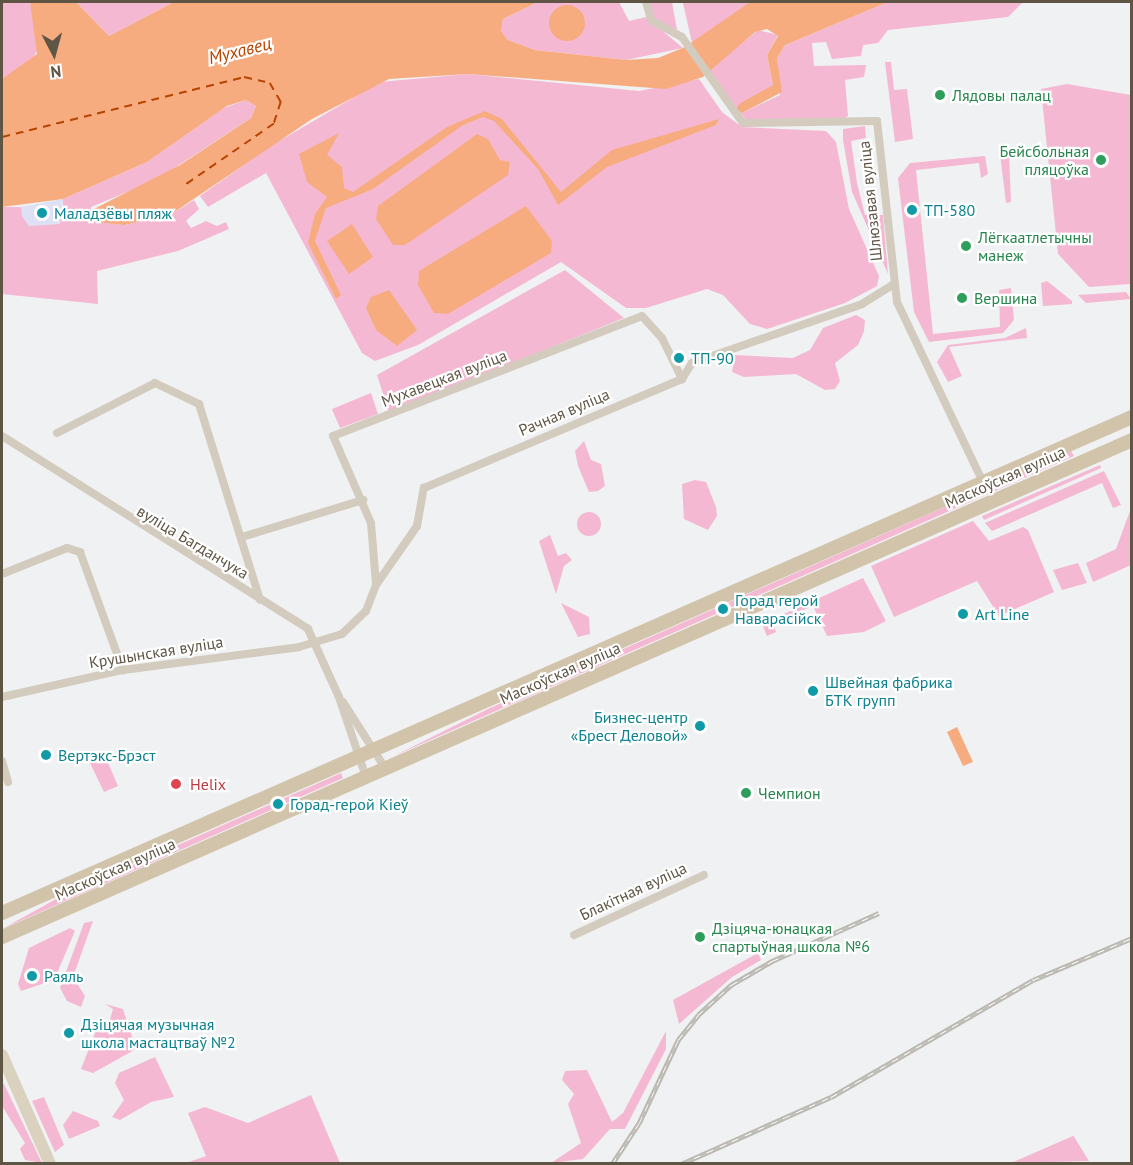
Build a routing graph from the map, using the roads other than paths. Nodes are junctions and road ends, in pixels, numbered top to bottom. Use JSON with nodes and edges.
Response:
{"nodes":[{"id":1,"x":646,"y":2,"type":"edge"},
{"id":2,"x":894,"y":284,"type":"junction"},
{"id":3,"x":682,"y":379,"type":"junction"},
{"id":4,"x":1131,"y":417,"type":"edge"},
{"id":5,"x":1115,"y":424,"type":"junction"},
{"id":6,"x":57,"y":433,"type":"dead end"},
{"id":7,"x":2,"y":436,"type":"edge"},
{"id":8,"x":1127,"y":442,"type":"edge"},
{"id":9,"x":1066,"y":445,"type":"junction"},
{"id":10,"x":1076,"y":464,"type":"junction"},
{"id":11,"x":983,"y":482,"type":"junction"},
{"id":12,"x":363,"y":500,"type":"junction"},
{"id":13,"x":242,"y":537,"type":"junction"},
{"id":14,"x":2,"y":574,"type":"edge"},
{"id":15,"x":376,"y":585,"type":"junction"},
{"id":16,"x":260,"y":600,"type":"junction"},
{"id":17,"x":317,"y":644,"type":"junction"},
{"id":18,"x":123,"y":670,"type":"junction"},
{"id":19,"x":2,"y":697,"type":"edge"},
{"id":20,"x":339,"y":697,"type":"junction"},
{"id":21,"x":376,"y":749,"type":"junction"},
{"id":22,"x":359,"y":756,"type":"junction"},
{"id":23,"x":2,"y":761,"type":"edge"},
{"id":24,"x":385,"y":768,"type":"junction"},
{"id":25,"x":366,"y":777,"type":"junction"},
{"id":26,"x":8,"y":782,"type":"dead end"},
{"id":27,"x":704,"y":875,"type":"dead end"},
{"id":28,"x":2,"y":914,"type":"edge"},
{"id":29,"x":574,"y":935,"type":"dead end"},
{"id":30,"x":2,"y":937,"type":"edge"},
{"id":31,"x":2,"y":1054,"type":"edge"},
{"id":32,"x":50,"y":1164,"type":"edge"}],
"edges":[{"from":1,"to":2,"type":"street","name":"Шлюзавая вуліца"},
{"from":2,"to":3,"type":"street","name":"Рачная вуліца"},
{"from":2,"to":11,"type":"street","name":"Шлюзавая вуліца"},
{"from":3,"to":12,"type":"street","name":"Мухавецкая вуліца"},
{"from":3,"to":15,"type":"street","name":"Рачная вуліца"},
{"from":4,"to":5,"type":"main road","name":"Маскоўская вуліца"},
{"from":5,"to":8,"type":"main road"},
{"from":5,"to":9,"type":"main road","name":"Маскоўская вуліца"},
{"from":6,"to":13,"type":"street"},
{"from":7,"to":16,"type":"street","name":"вуліца Багданчука"},
{"from":8,"to":10,"type":"main road","name":"Маскоўская вуліца"},
{"from":9,"to":10,"type":"main road"},
{"from":9,"to":11,"type":"main road","name":"Маскоўская вуліца"},
{"from":10,"to":24,"type":"main road","name":"Маскоўская вуліца"},
{"from":11,"to":21,"type":"main road","name":"Маскоўская вуліца"},
{"from":12,"to":13,"type":"street"},
{"from":12,"to":15,"type":"street","name":"Мухавецкая вуліца"},
{"from":13,"to":16,"type":"street"},
{"from":14,"to":18,"type":"street"},
{"from":15,"to":17,"type":"street","name":"Рачная вуліца"},
{"from":16,"to":17,"type":"street","name":"вуліца Багданчука"},
{"from":17,"to":18,"type":"street","name":"Крушынская вуліца"},
{"from":17,"to":20,"type":"street","name":"вуліца Багданчука"},
{"from":18,"to":19,"type":"street","name":"Крушынская вуліца"},
{"from":20,"to":21,"type":"street","name":"вуліца Багданчука"},
{"from":20,"to":22,"type":"street","name":"вуліца Багданчука"},
{"from":21,"to":22,"type":"main road","name":"Маскоўская вуліца"},
{"from":21,"to":24,"type":"street","name":"вуліца Багданчука"},
{"from":22,"to":25,"type":"street","name":"вуліца Багданчука"},
{"from":22,"to":28,"type":"main road","name":"Маскоўская вуліца"},
{"from":23,"to":26,"type":"street"},
{"from":24,"to":25,"type":"main road","name":"Маскоўская вуліца"},
{"from":25,"to":30,"type":"main road","name":"Маскоўская вуліца"},
{"from":27,"to":29,"type":"street","name":"Блакітная вуліца"},
{"from":31,"to":32,"type":"main road"}]}
